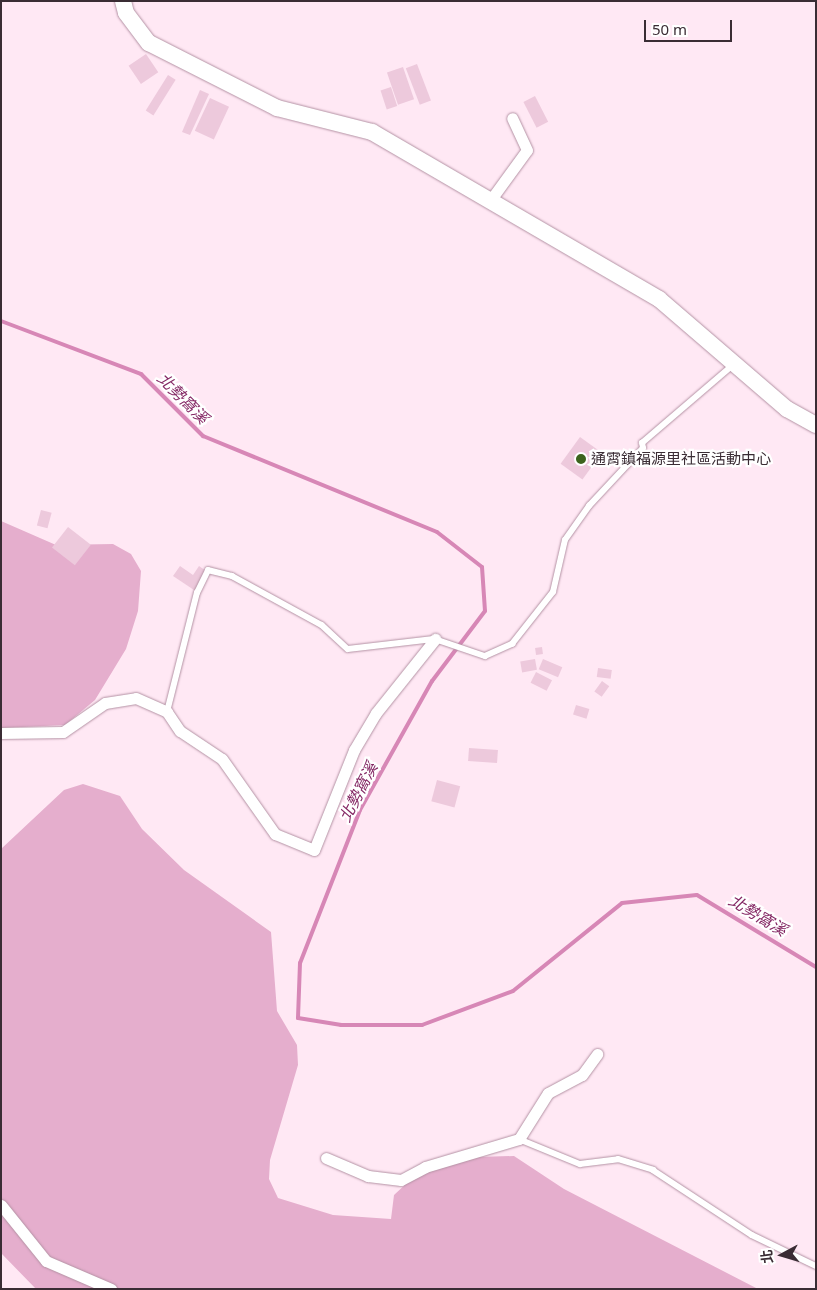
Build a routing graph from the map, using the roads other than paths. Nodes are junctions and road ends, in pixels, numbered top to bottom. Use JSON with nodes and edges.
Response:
{"nodes":[{"id":1,"x":123,"y":1,"type":"edge"},
{"id":2,"x":512,"y":118,"type":"dead end"},
{"id":3,"x":492,"y":198,"type":"junction"},
{"id":4,"x":734,"y":364,"type":"junction"},
{"id":5,"x":816,"y":425,"type":"edge"},
{"id":6,"x":435,"y":639,"type":"junction"},
{"id":7,"x":167,"y":712,"type":"junction"},
{"id":8,"x":1,"y":733,"type":"edge"},
{"id":9,"x":597,"y":1054,"type":"dead end"},
{"id":10,"x":518,"y":1140,"type":"junction"},
{"id":11,"x":326,"y":1158,"type":"dead end"},
{"id":12,"x":1,"y":1205,"type":"edge"},
{"id":13,"x":816,"y":1266,"type":"edge"},
{"id":14,"x":111,"y":1289,"type":"edge"}],
"edges":[{"from":1,"to":3,"type":"street"},
{"from":2,"to":3,"type":"street"},
{"from":3,"to":4,"type":"street"},
{"from":4,"to":5,"type":"street"},
{"from":4,"to":6,"type":"lane"},
{"from":6,"to":7,"type":"lane"},
{"from":6,"to":7,"type":"street"},
{"from":7,"to":8,"type":"street"},
{"from":9,"to":10,"type":"street"},
{"from":10,"to":11,"type":"street"},
{"from":10,"to":13,"type":"lane"},
{"from":12,"to":14,"type":"street"}]}
